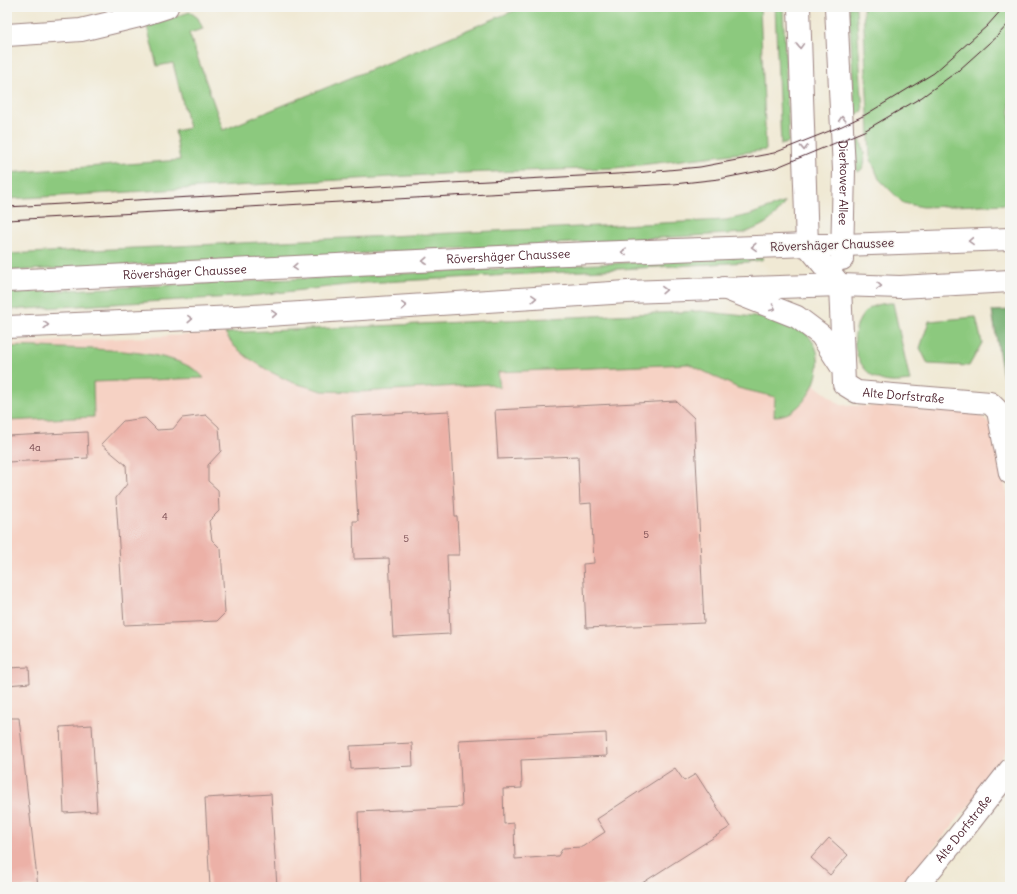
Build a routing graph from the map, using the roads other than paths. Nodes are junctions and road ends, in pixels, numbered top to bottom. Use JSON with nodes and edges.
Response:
{"nodes":[{"id":1,"x":166,"y":7,"type":"edge"},
{"id":2,"x":799,"y":7,"type":"edge"},
{"id":3,"x":836,"y":7,"type":"edge"},
{"id":4,"x":7,"y":35,"type":"edge"},
{"id":5,"x":1010,"y":240,"type":"edge"},
{"id":6,"x":807,"y":245,"type":"junction"},
{"id":7,"x":843,"y":245,"type":"junction"},
{"id":8,"x":1010,"y":281,"type":"edge"},
{"id":9,"x":7,"y":282,"type":"edge"},
{"id":10,"x":840,"y":285,"type":"junction"},
{"id":11,"x":724,"y":288,"type":"junction"},
{"id":12,"x":7,"y":327,"type":"edge"},
{"id":13,"x":843,"y":368,"type":"junction"},
{"id":14,"x":1010,"y":473,"type":"edge"},
{"id":15,"x":1010,"y":770,"type":"edge"},
{"id":16,"x":916,"y":887,"type":"edge"}],
"edges":[{"from":1,"to":4,"type":"main road"},
{"from":2,"to":6,"type":"main road","one_way":true},
{"from":7,"to":3,"type":"main road","name":"Dierkower Allee","one_way":true},
{"from":5,"to":7,"type":"main road","name":"Rövershäger Chaussee","one_way":true},
{"from":6,"to":7,"type":"main road","name":"Rövershäger Chaussee"},
{"from":6,"to":9,"type":"main road","name":"Rövershäger Chaussee","one_way":true},
{"from":6,"to":10,"type":"main road"},
{"from":7,"to":10,"type":"main road","name":"Dierkower Allee"},
{"from":10,"to":8,"type":"main road","one_way":true},
{"from":10,"to":11,"type":"main road"},
{"from":10,"to":13,"type":"main road","name":"Alte Dorfstraße"},
{"from":12,"to":11,"type":"main road","one_way":true},
{"from":11,"to":13,"type":"main road","one_way":true},
{"from":13,"to":14,"type":"main road","name":"Alte Dorfstraße"},
{"from":15,"to":16,"type":"main road","name":"Alte Dorfstraße"}]}
